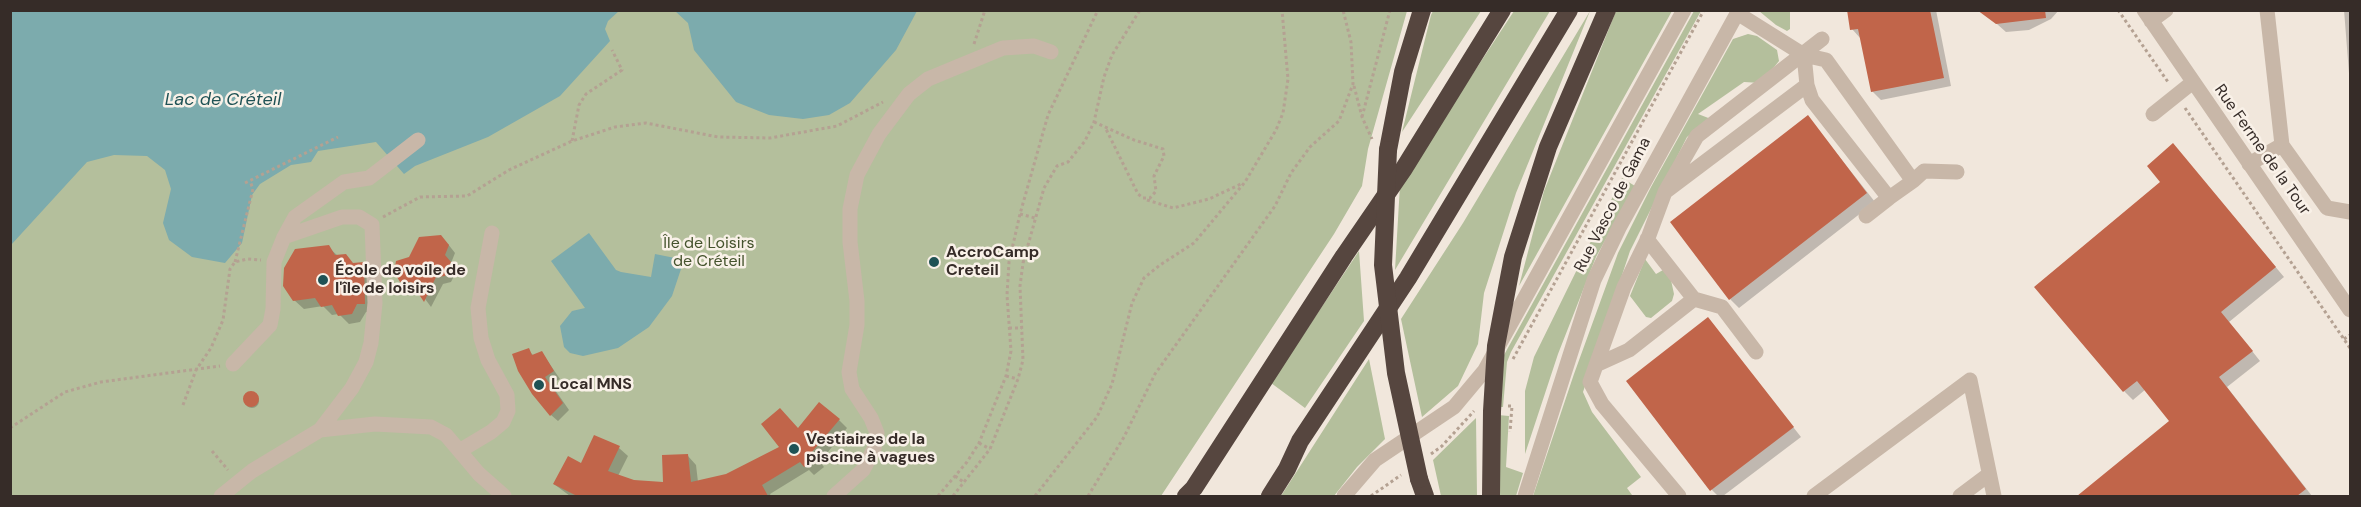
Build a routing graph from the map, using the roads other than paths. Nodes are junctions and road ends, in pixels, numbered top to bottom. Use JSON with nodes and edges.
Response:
{"nodes":[{"id":1,"x":1422,"y":10,"type":"edge"},
{"id":2,"x":1502,"y":10,"type":"edge"},
{"id":3,"x":1569,"y":10,"type":"edge"},
{"id":4,"x":1607,"y":10,"type":"edge"},
{"id":5,"x":1684,"y":10,"type":"edge"},
{"id":6,"x":2166,"y":10,"type":"edge"},
{"id":7,"x":2267,"y":10,"type":"edge"},
{"id":8,"x":1738,"y":12,"type":"edge"},
{"id":9,"x":2147,"y":16,"type":"edge"},
{"id":10,"x":1822,"y":39,"type":"dead end"},
{"id":11,"x":1052,"y":52,"type":"dead end"},
{"id":12,"x":1804,"y":55,"type":"junction"},
{"id":13,"x":2193,"y":82,"type":"junction"},
{"id":14,"x":1807,"y":86,"type":"junction"},
{"id":15,"x":2153,"y":114,"type":"dead end"},
{"id":16,"x":418,"y":140,"type":"dead end"},
{"id":17,"x":2282,"y":145,"type":"junction"},
{"id":18,"x":2249,"y":164,"type":"junction"},
{"id":19,"x":1957,"y":172,"type":"dead end"},
{"id":20,"x":1913,"y":181,"type":"junction"},
{"id":21,"x":1665,"y":192,"type":"junction"},
{"id":22,"x":1889,"y":198,"type":"junction"},
{"id":23,"x":2350,"y":212,"type":"edge"},
{"id":24,"x":1866,"y":216,"type":"dead end"},
{"id":25,"x":492,"y":233,"type":"dead end"},
{"id":26,"x":284,"y":237,"type":"junction"},
{"id":27,"x":1647,"y":239,"type":"junction"},
{"id":28,"x":1694,"y":299,"type":"junction"},
{"id":29,"x":2350,"y":310,"type":"edge"},
{"id":30,"x":1497,"y":346,"type":"junction"},
{"id":31,"x":1756,"y":352,"type":"dead end"},
{"id":32,"x":233,"y":364,"type":"road end"},
{"id":33,"x":1596,"y":365,"type":"junction"},
{"id":34,"x":320,"y":430,"type":"junction"},
{"id":35,"x":1300,"y":441,"type":"junction"},
{"id":36,"x":461,"y":450,"type":"junction"},
{"id":37,"x":1988,"y":475,"type":"junction"},
{"id":38,"x":1190,"y":494,"type":"edge"},
{"id":39,"x":221,"y":496,"type":"edge"},
{"id":40,"x":504,"y":496,"type":"edge"},
{"id":41,"x":834,"y":496,"type":"edge"},
{"id":42,"x":1258,"y":496,"type":"edge"},
{"id":43,"x":1270,"y":496,"type":"edge"},
{"id":44,"x":1344,"y":496,"type":"edge"},
{"id":45,"x":1425,"y":496,"type":"edge"},
{"id":46,"x":1491,"y":496,"type":"edge"},
{"id":47,"x":1525,"y":496,"type":"edge"},
{"id":48,"x":1679,"y":496,"type":"edge"},
{"id":49,"x":1814,"y":496,"type":"edge"},
{"id":50,"x":1960,"y":496,"type":"edge"},
{"id":51,"x":1994,"y":496,"type":"edge"}],
"edges":[{"from":1,"to":45,"type":"highway","bridge":true},
{"from":2,"to":38,"type":"highway"},
{"from":3,"to":35,"type":"highway"},
{"from":4,"to":30,"type":"highway"},
{"from":5,"to":30,"type":"street"},
{"from":6,"to":9,"type":"street"},
{"from":7,"to":17,"type":"street"},
{"from":8,"to":12,"type":"street"},
{"from":8,"to":47,"type":"street","name":"Rue Vasco de Gama"},
{"from":9,"to":13,"type":"street","name":"Rue Ferme de la Tour"},
{"from":10,"to":12,"type":"street"},
{"from":11,"to":41,"type":"street"},
{"from":12,"to":14,"type":"street"},
{"from":12,"to":20,"type":"street"},
{"from":12,"to":21,"type":"street"},
{"from":13,"to":15,"type":"street"},
{"from":13,"to":18,"type":"street","name":"Rue Ferme de la Tour"},
{"from":14,"to":21,"type":"street"},
{"from":14,"to":22,"type":"street"},
{"from":16,"to":26,"type":"street"},
{"from":17,"to":18,"type":"street"},
{"from":17,"to":23,"type":"street"},
{"from":18,"to":29,"type":"street","name":"Rue Ferme de la Tour"},
{"from":19,"to":20,"type":"street"},
{"from":20,"to":22,"type":"street"},
{"from":21,"to":27,"type":"street"},
{"from":22,"to":24,"type":"street"},
{"from":25,"to":36,"type":"street"},
{"from":26,"to":32,"type":"street"},
{"from":26,"to":34,"type":"street"},
{"from":27,"to":28,"type":"street"},
{"from":27,"to":33,"type":"street"},
{"from":28,"to":31,"type":"street"},
{"from":28,"to":33,"type":"street"},
{"from":30,"to":44,"type":"street"},
{"from":30,"to":46,"type":"highway"},
{"from":33,"to":48,"type":"street"},
{"from":34,"to":36,"type":"street"},
{"from":34,"to":39,"type":"street"},
{"from":35,"to":42,"type":"highway"},
{"from":35,"to":43,"type":"highway"},
{"from":36,"to":40,"type":"street"},
{"from":37,"to":49,"type":"street"},
{"from":37,"to":50,"type":"street"},
{"from":37,"to":51,"type":"street"}]}
